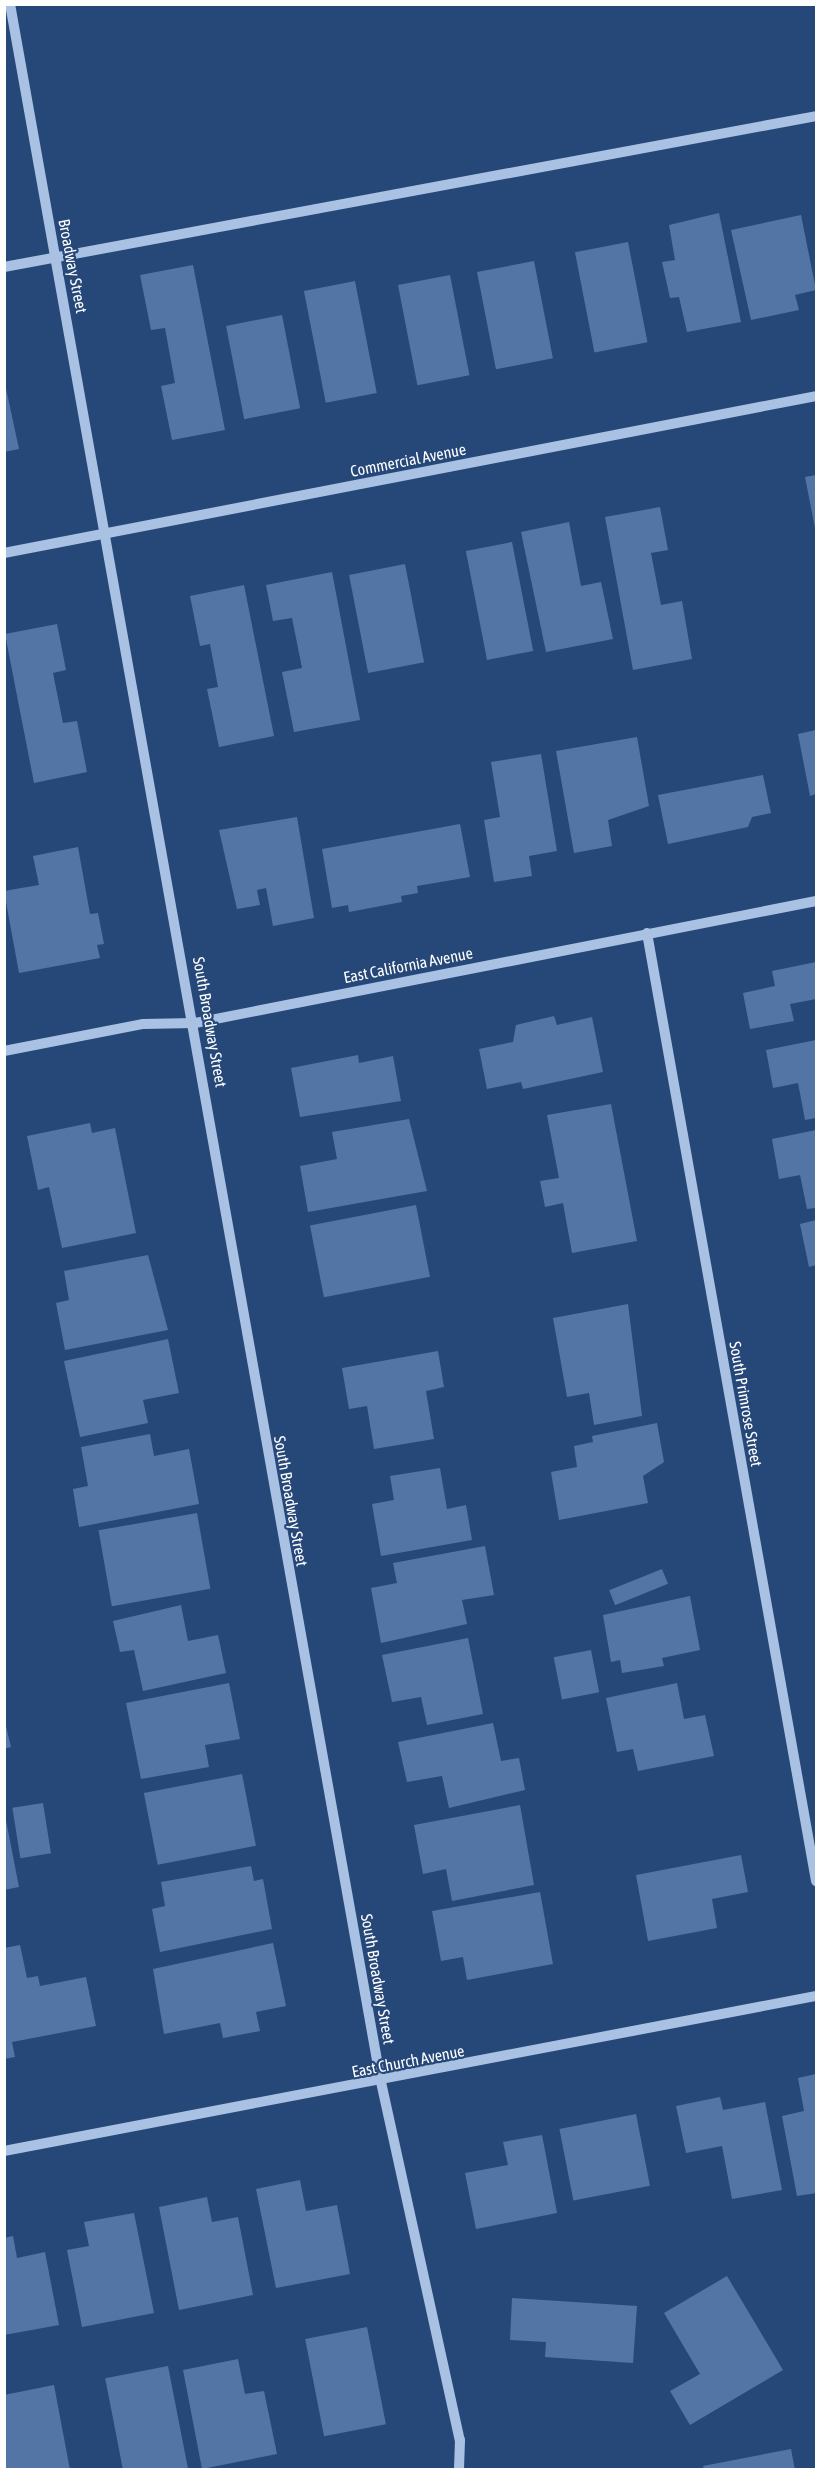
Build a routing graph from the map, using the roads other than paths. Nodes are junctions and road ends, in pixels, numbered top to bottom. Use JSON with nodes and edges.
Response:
{"nodes":[{"id":1,"x":10,"y":4,"type":"edge"},
{"id":2,"x":816,"y":116,"type":"edge"},
{"id":3,"x":56,"y":257,"type":"junction"},
{"id":4,"x":4,"y":267,"type":"edge"},
{"id":5,"x":816,"y":396,"type":"edge"},
{"id":6,"x":108,"y":534,"type":"junction"},
{"id":7,"x":4,"y":553,"type":"edge"},
{"id":8,"x":816,"y":901,"type":"edge"},
{"id":9,"x":647,"y":933,"type":"junction"},
{"id":10,"x":195,"y":1023,"type":"junction"},
{"id":11,"x":4,"y":1051,"type":"edge"},
{"id":12,"x":816,"y":1881,"type":"edge"},
{"id":13,"x":816,"y":1996,"type":"edge"},
{"id":14,"x":381,"y":2082,"type":"junction"},
{"id":15,"x":4,"y":2151,"type":"edge"},
{"id":16,"x":459,"y":2469,"type":"edge"}],
"edges":[{"from":1,"to":3,"type":"street","name":"Broadway Street"},
{"from":2,"to":3,"type":"street"},
{"from":3,"to":4,"type":"street"},
{"from":3,"to":6,"type":"street","name":"Broadway Street"},
{"from":5,"to":6,"type":"street","name":"Commercial Avenue"},
{"from":6,"to":7,"type":"street","name":"Commercial Avenue"},
{"from":6,"to":10,"type":"street","name":"South Broadway Street"},
{"from":8,"to":9,"type":"street","name":"East California Avenue"},
{"from":9,"to":10,"type":"street","name":"East California Avenue"},
{"from":9,"to":12,"type":"street","name":"South Primrose Street"},
{"from":10,"to":11,"type":"street","name":"East California Avenue"},
{"from":10,"to":14,"type":"street","name":"South Broadway Street"},
{"from":13,"to":14,"type":"street","name":"East Church Avenue"},
{"from":14,"to":15,"type":"street","name":"East Church Avenue"},
{"from":14,"to":16,"type":"street","name":"South Broadway Street"}]}
